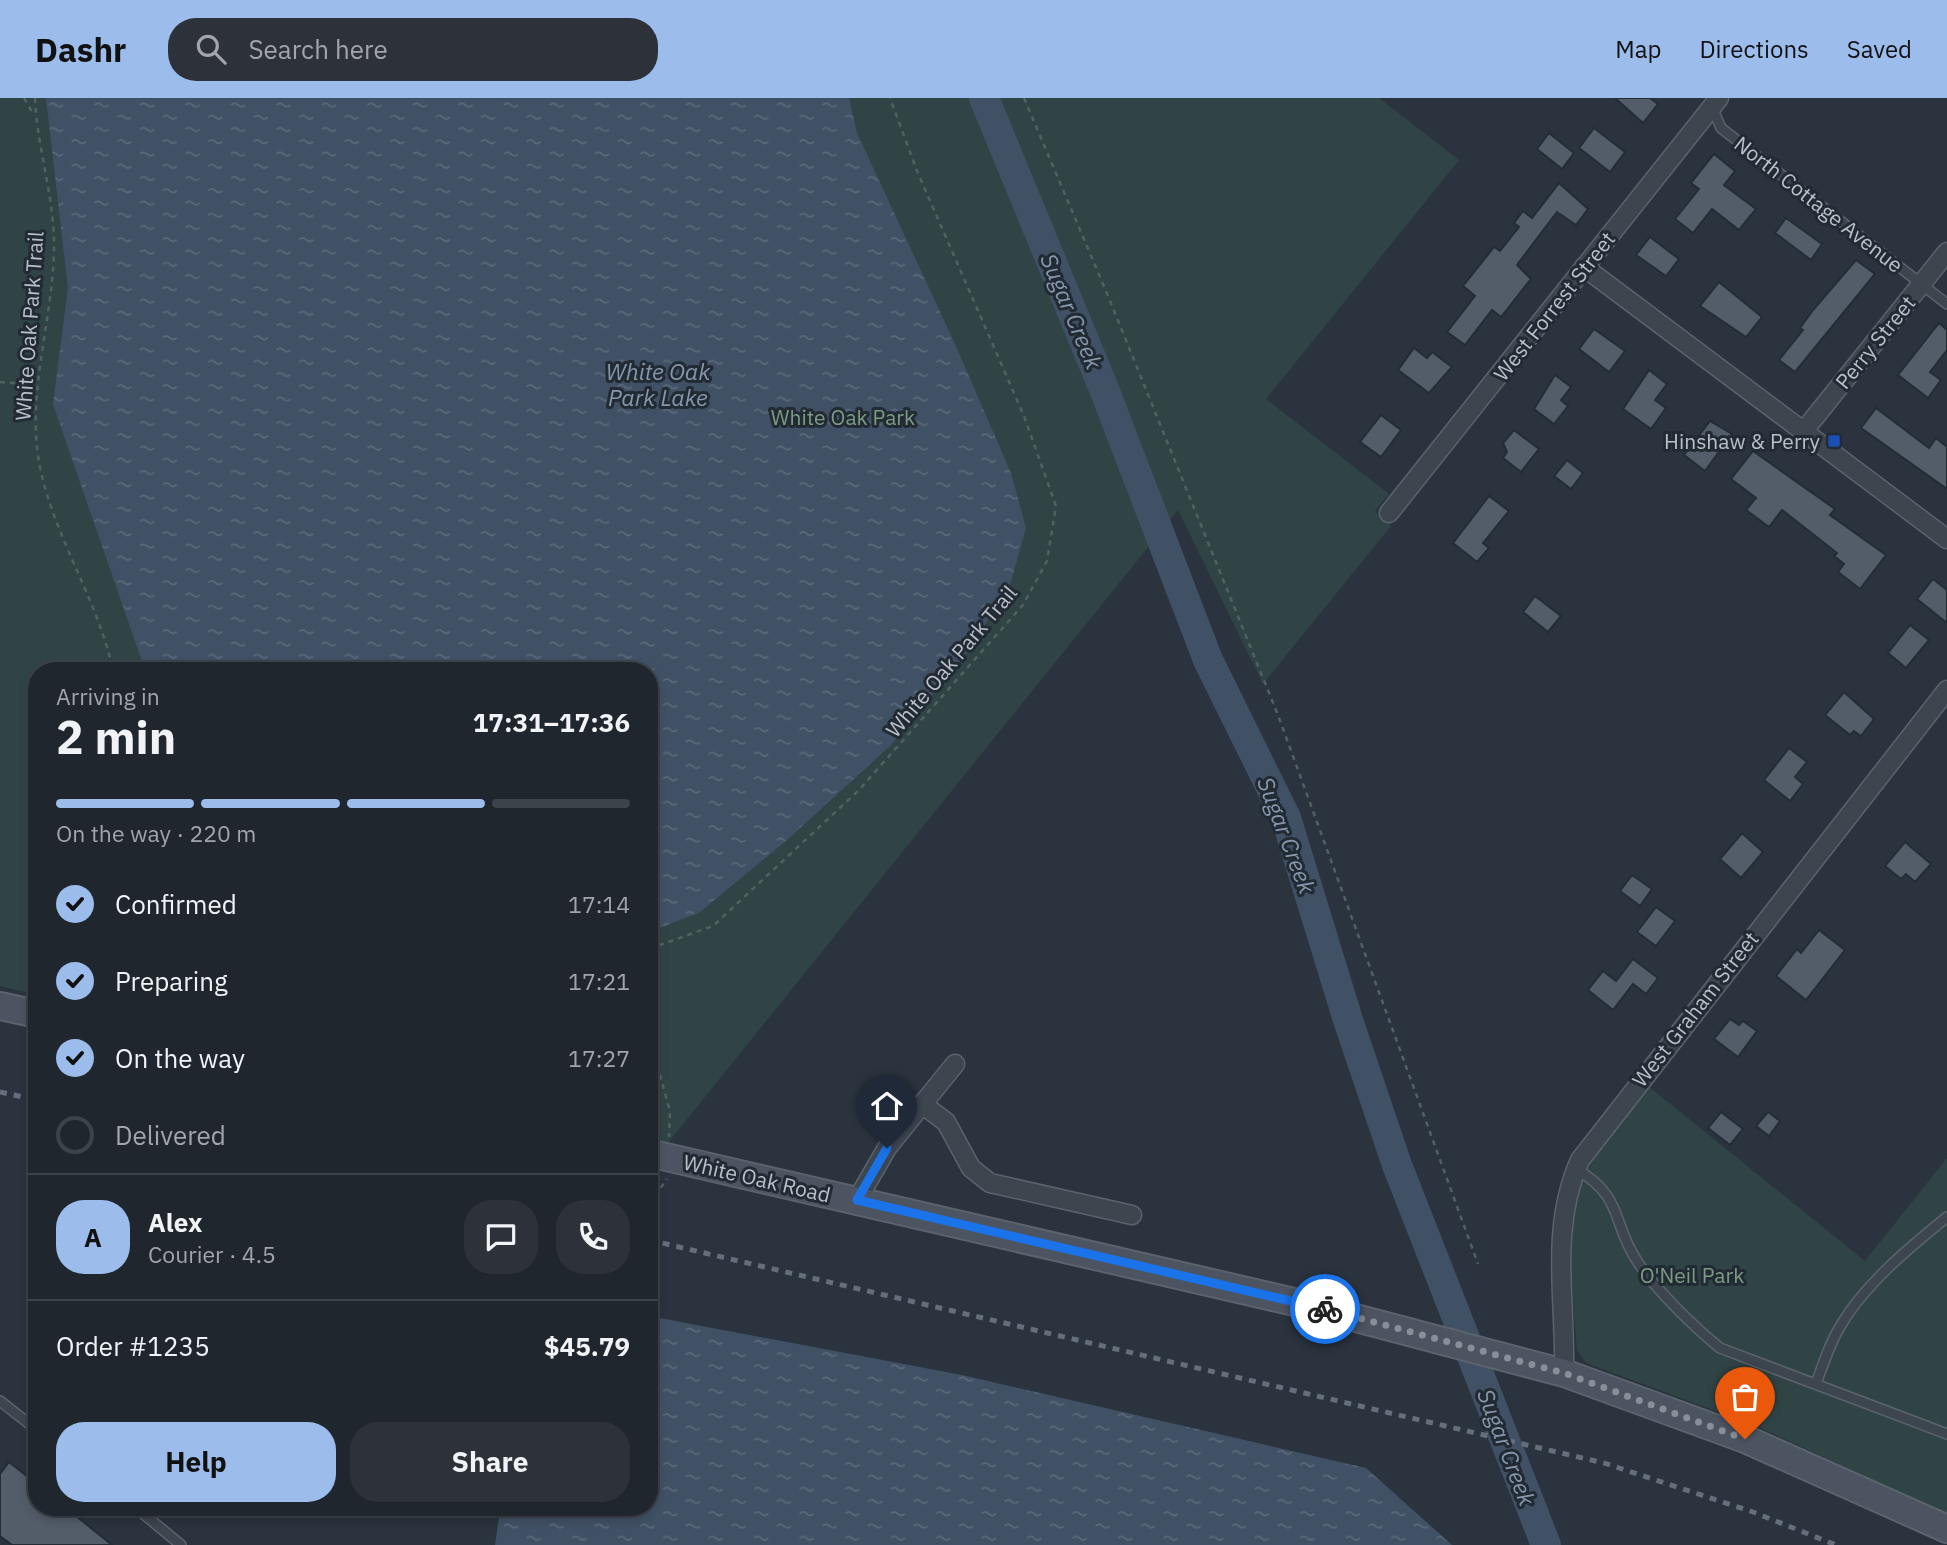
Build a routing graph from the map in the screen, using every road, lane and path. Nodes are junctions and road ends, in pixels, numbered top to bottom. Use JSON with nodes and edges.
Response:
{"nodes":[{"id":1,"x":24,"y":98,"type":"edge"},
{"id":2,"x":35,"y":98,"type":"edge"},
{"id":3,"x":890,"y":98,"type":"edge"},
{"id":4,"x":1024,"y":98,"type":"edge"},
{"id":5,"x":1711,"y":101,"type":"edge"},
{"id":6,"x":36,"y":110,"type":"junction"},
{"id":7,"x":1947,"y":252,"type":"edge"},
{"id":8,"x":1584,"y":267,"type":"junction"},
{"id":9,"x":1921,"y":284,"type":"junction"},
{"id":10,"x":1947,"y":304,"type":"edge"},
{"id":11,"x":0,"y":382,"type":"edge"},
{"id":12,"x":40,"y":385,"type":"junction"},
{"id":13,"x":1803,"y":432,"type":"junction"},
{"id":14,"x":1389,"y":513,"type":"dead end"},
{"id":15,"x":1947,"y":539,"type":"edge"},
{"id":16,"x":111,"y":662,"type":"edge"},
{"id":17,"x":1947,"y":690,"type":"edge"},
{"id":18,"x":658,"y":945,"type":"edge"},
{"id":19,"x":0,"y":1006,"type":"edge"},
{"id":20,"x":28,"y":1012,"type":"edge"},
{"id":21,"x":955,"y":1064,"type":"dead end"},
{"id":22,"x":658,"y":1068,"type":"edge"},
{"id":23,"x":922,"y":1104,"type":"junction"},
{"id":24,"x":659,"y":1156,"type":"edge"},
{"id":25,"x":1576,"y":1169,"type":"junction"},
{"id":26,"x":658,"y":1192,"type":"edge"},
{"id":27,"x":857,"y":1200,"type":"junction"},
{"id":28,"x":1132,"y":1215,"type":"dead end"},
{"id":29,"x":1947,"y":1217,"type":"edge"},
{"id":30,"x":1478,"y":1264,"type":"dead end"},
{"id":31,"x":1564,"y":1373,"type":"junction"},
{"id":32,"x":1816,"y":1384,"type":"junction"},
{"id":33,"x":0,"y":1401,"type":"edge"},
{"id":34,"x":28,"y":1423,"type":"edge"},
{"id":35,"x":1947,"y":1434,"type":"edge"},
{"id":36,"x":146,"y":1516,"type":"edge"},
{"id":37,"x":1947,"y":1529,"type":"edge"},
{"id":38,"x":181,"y":1545,"type":"edge"}],
"edges":[{"from":1,"to":6,"type":"path"},
{"from":2,"to":6,"type":"path","name":"White Oak Park Trail"},
{"from":3,"to":18,"type":"path","name":"White Oak Park Trail"},
{"from":4,"to":30,"type":"path"},
{"from":5,"to":8,"type":"street","name":"West Forrest Street"},
{"from":5,"to":9,"type":"lane","name":"North Cottage Avenue"},
{"from":6,"to":12,"type":"path","name":"White Oak Park Trail"},
{"from":7,"to":9,"type":"street","name":"Perry Street"},
{"from":8,"to":13,"type":"street"},
{"from":8,"to":14,"type":"street","name":"West Forrest Street"},
{"from":9,"to":10,"type":"lane","name":"North Cottage Avenue"},
{"from":9,"to":13,"type":"street","name":"Perry Street"},
{"from":11,"to":12,"type":"path"},
{"from":12,"to":16,"type":"path","name":"White Oak Park Trail"},
{"from":13,"to":15,"type":"street"},
{"from":17,"to":25,"type":"street","name":"West Graham Street"},
{"from":19,"to":20,"type":"street"},
{"from":21,"to":23,"type":"street"},
{"from":22,"to":24,"type":"path"},
{"from":23,"to":27,"type":"street"},
{"from":23,"to":28,"type":"street"},
{"from":24,"to":26,"type":"path"},
{"from":24,"to":27,"type":"street","name":"White Oak Road"},
{"from":25,"to":31,"type":"street","name":"West Graham Street"},
{"from":25,"to":32,"type":"lane"},
{"from":27,"to":31,"type":"street","name":"White Oak Road"},
{"from":29,"to":32,"type":"lane"},
{"from":31,"to":37,"type":"street","name":"White Oak Road"},
{"from":32,"to":35,"type":"lane"},
{"from":33,"to":34,"type":"lane"},
{"from":36,"to":38,"type":"lane"}]}
